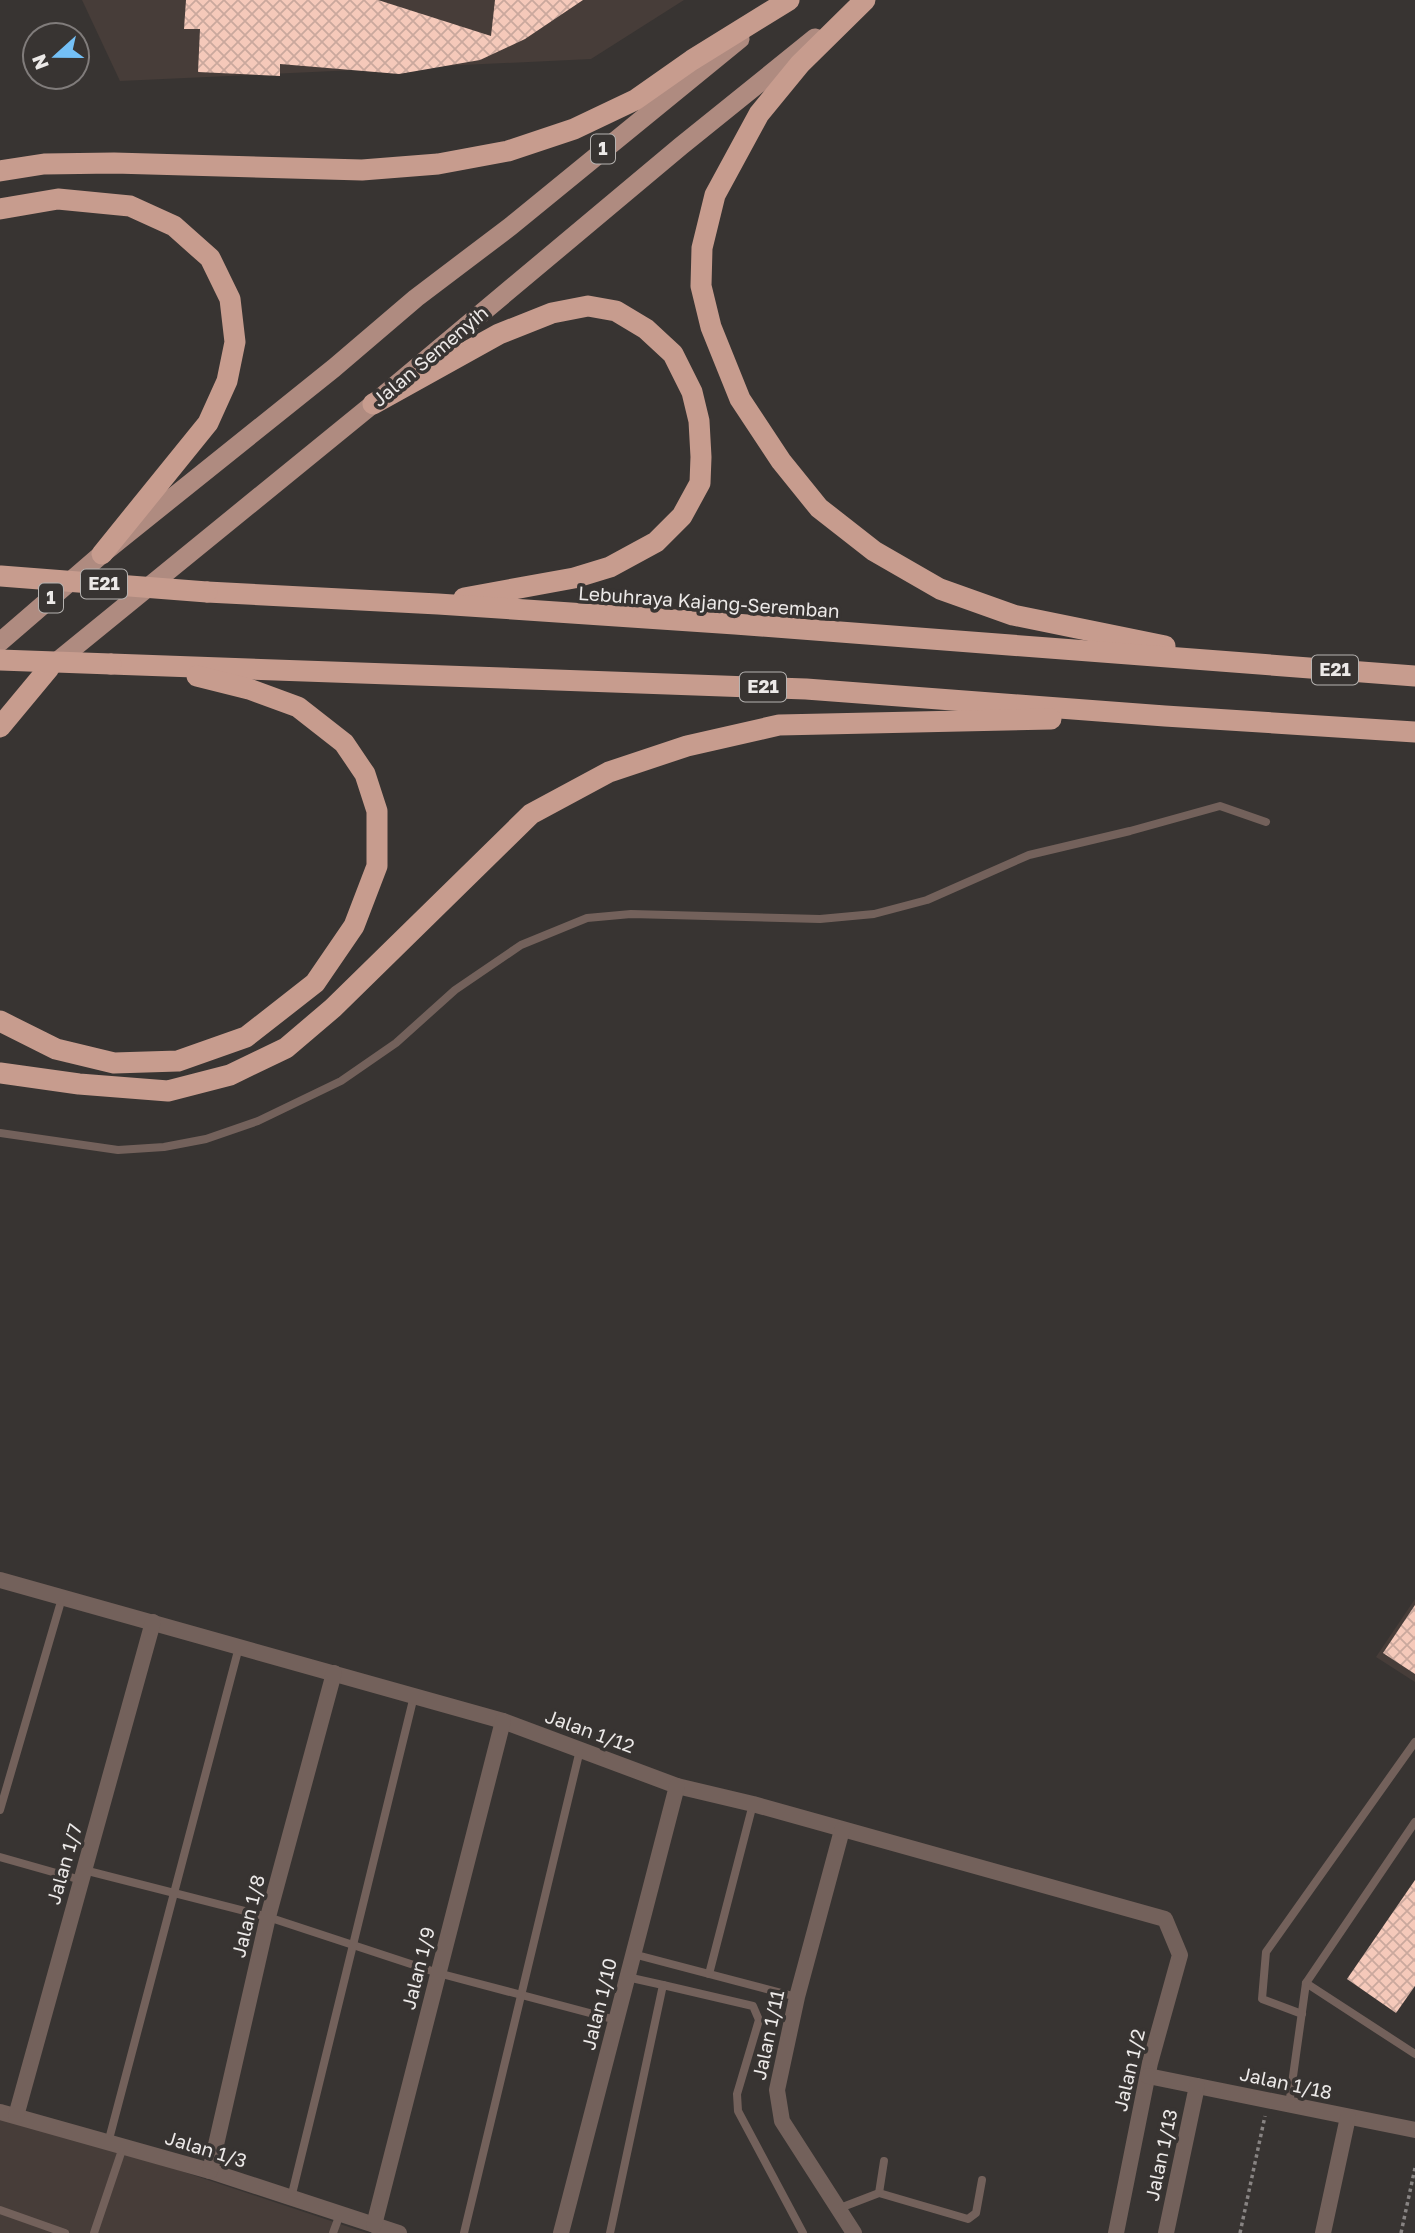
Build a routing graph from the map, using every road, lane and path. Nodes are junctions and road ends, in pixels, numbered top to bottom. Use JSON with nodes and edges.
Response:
{"nodes":[{"id":1,"x":789,"y":0,"type":"edge"},
{"id":2,"x":864,"y":0,"type":"edge"},
{"id":3,"x":0,"y":171,"type":"edge"},
{"id":4,"x":0,"y":208,"type":"edge"},
{"id":5,"x":373,"y":404,"type":"junction"},
{"id":6,"x":102,"y":554,"type":"junction"},
{"id":7,"x":0,"y":576,"type":"edge"},
{"id":8,"x":438,"y":604,"type":"junction"},
{"id":9,"x":0,"y":642,"type":"edge"},
{"id":10,"x":0,"y":660,"type":"edge"},
{"id":11,"x":1254,"y":663,"type":"junction"},
{"id":12,"x":152,"y":666,"type":"junction"},
{"id":13,"x":49,"y":668,"type":"junction"},
{"id":14,"x":1415,"y":676,"type":"edge"},
{"id":15,"x":0,"y":716,"type":"edge"},
{"id":16,"x":1165,"y":716,"type":"junction"},
{"id":17,"x":0,"y":727,"type":"edge"},
{"id":18,"x":1415,"y":732,"type":"edge"},
{"id":19,"x":1266,"y":822,"type":"dead end"},
{"id":20,"x":0,"y":1021,"type":"edge"},
{"id":21,"x":0,"y":1073,"type":"edge"},
{"id":22,"x":0,"y":1133,"type":"edge"},
{"id":23,"x":0,"y":1580,"type":"edge"},
{"id":24,"x":62,"y":1597,"type":"junction"},
{"id":25,"x":153,"y":1622,"type":"junction"},
{"id":26,"x":239,"y":1647,"type":"junction"},
{"id":27,"x":334,"y":1673,"type":"junction"},
{"id":28,"x":414,"y":1696,"type":"junction"},
{"id":29,"x":503,"y":1721,"type":"junction"},
{"id":30,"x":1415,"y":1742,"type":"edge"},
{"id":31,"x":580,"y":1749,"type":"junction"},
{"id":32,"x":677,"y":1786,"type":"junction"},
{"id":33,"x":753,"y":1804,"type":"junction"},
{"id":34,"x":0,"y":1810,"type":"edge"},
{"id":35,"x":1415,"y":1822,"type":"edge"},
{"id":36,"x":842,"y":1830,"type":"junction"},
{"id":37,"x":0,"y":1857,"type":"edge"},
{"id":38,"x":83,"y":1875,"type":"junction"},
{"id":39,"x":174,"y":1892,"type":"junction"},
{"id":40,"x":268,"y":1917,"type":"junction"},
{"id":41,"x":1165,"y":1919,"type":"joint"},
{"id":42,"x":352,"y":1946,"type":"junction"},
{"id":43,"x":633,"y":1954,"type":"junction"},
{"id":44,"x":438,"y":1973,"type":"junction"},
{"id":45,"x":709,"y":1974,"type":"junction"},
{"id":46,"x":627,"y":1977,"type":"junction"},
{"id":47,"x":1306,"y":1983,"type":"junction"},
{"id":48,"x":663,"y":1985,"type":"junction"},
{"id":49,"x":523,"y":1996,"type":"junction"},
{"id":50,"x":797,"y":1997,"type":"junction"},
{"id":51,"x":1302,"y":2014,"type":"junction"},
{"id":52,"x":616,"y":2021,"type":"junction"},
{"id":53,"x":1415,"y":2053,"type":"edge"},
{"id":54,"x":1148,"y":2076,"type":"junction"},
{"id":55,"x":1197,"y":2086,"type":"junction"},
{"id":56,"x":1268,"y":2101,"type":"junction"},
{"id":57,"x":1289,"y":2105,"type":"junction"},
{"id":58,"x":8,"y":2114,"type":"edge"},
{"id":59,"x":1348,"y":2117,"type":"junction"},
{"id":60,"x":1415,"y":2130,"type":"edge"},
{"id":61,"x":116,"y":2145,"type":"junction"},
{"id":62,"x":884,"y":2161,"type":"dead end"},
{"id":63,"x":1415,"y":2168,"type":"edge"},
{"id":64,"x":210,"y":2172,"type":"junction"},
{"id":65,"x":982,"y":2180,"type":"dead end"},
{"id":66,"x":879,"y":2193,"type":"junction"},
{"id":67,"x":291,"y":2198,"type":"junction"},
{"id":68,"x":839,"y":2208,"type":"junction"},
{"id":69,"x":0,"y":2210,"type":"edge"},
{"id":70,"x":340,"y":2214,"type":"junction"},
{"id":71,"x":374,"y":2225,"type":"junction"},
{"id":72,"x":65,"y":2233,"type":"edge"},
{"id":73,"x":94,"y":2233,"type":"edge"},
{"id":74,"x":333,"y":2233,"type":"edge"},
{"id":75,"x":399,"y":2233,"type":"edge"},
{"id":76,"x":464,"y":2233,"type":"edge"},
{"id":77,"x":561,"y":2233,"type":"edge"},
{"id":78,"x":610,"y":2233,"type":"edge"},
{"id":79,"x":803,"y":2233,"type":"edge"},
{"id":80,"x":854,"y":2233,"type":"edge"},
{"id":81,"x":1116,"y":2233,"type":"edge"},
{"id":82,"x":1166,"y":2233,"type":"edge"},
{"id":83,"x":1240,"y":2233,"type":"edge"},
{"id":84,"x":1324,"y":2233,"type":"edge"},
{"id":85,"x":1401,"y":2233,"type":"edge"}],
"edges":[{"from":1,"to":3,"type":"highway"},
{"from":1,"to":6,"type":"main road","number":"1"},
{"from":2,"to":5,"type":"main road","name":"Jalan Semenyih","number":"1"},
{"from":2,"to":11,"type":"highway"},
{"from":4,"to":6,"type":"highway"},
{"from":5,"to":8,"type":"highway"},
{"from":5,"to":13,"type":"main road","name":"Jalan Semenyih","number":"1"},
{"from":6,"to":9,"type":"main road","number":"1"},
{"from":7,"to":8,"type":"highway","name":"Lebuhraya Kajang-Seremban","number":"E21","bridge":true},
{"from":8,"to":11,"type":"highway","name":"Lebuhraya Kajang-Seremban","number":"E21"},
{"from":10,"to":12,"type":"highway","number":"E21","bridge":true},
{"from":11,"to":14,"type":"highway","name":"Lebuhraya Kajang-Seremban","number":"E21"},
{"from":12,"to":16,"type":"highway","number":"E21"},
{"from":12,"to":20,"type":"highway"},
{"from":13,"to":15,"type":"main road","name":"Jalan Semenyih","number":"1"},
{"from":13,"to":17,"type":"highway"},
{"from":16,"to":18,"type":"highway","number":"E21"},
{"from":16,"to":21,"type":"highway"},
{"from":19,"to":22,"type":"lane"},
{"from":23,"to":24,"type":"street","name":"Jalan 1/12"},
{"from":24,"to":25,"type":"street","name":"Jalan 1/12"},
{"from":24,"to":34,"type":"lane"},
{"from":25,"to":26,"type":"street","name":"Jalan 1/12"},
{"from":25,"to":38,"type":"street","name":"Jalan 1/7"},
{"from":26,"to":27,"type":"street","name":"Jalan 1/12"},
{"from":26,"to":39,"type":"lane"},
{"from":27,"to":28,"type":"street","name":"Jalan 1/12"},
{"from":27,"to":40,"type":"street","name":"Jalan 1/8"},
{"from":28,"to":29,"type":"street","name":"Jalan 1/12"},
{"from":28,"to":42,"type":"lane"},
{"from":29,"to":31,"type":"street","name":"Jalan 1/12"},
{"from":29,"to":44,"type":"street","name":"Jalan 1/9"},
{"from":30,"to":51,"type":"lane"},
{"from":31,"to":32,"type":"street","name":"Jalan 1/12"},
{"from":31,"to":49,"type":"lane"},
{"from":32,"to":33,"type":"street","name":"Jalan 1/12"},
{"from":32,"to":43,"type":"street","name":"Jalan 1/10"},
{"from":33,"to":36,"type":"street","name":"Jalan 1/12"},
{"from":33,"to":45,"type":"lane"},
{"from":35,"to":47,"type":"lane"},
{"from":36,"to":41,"type":"street","name":"Jalan 1/12"},
{"from":36,"to":50,"type":"street","name":"Jalan 1/11"},
{"from":37,"to":38,"type":"lane"},
{"from":38,"to":39,"type":"lane"},
{"from":38,"to":58,"type":"street","name":"Jalan 1/7"},
{"from":39,"to":40,"type":"lane"},
{"from":39,"to":61,"type":"lane"},
{"from":40,"to":42,"type":"lane"},
{"from":40,"to":64,"type":"street","name":"Jalan 1/8"},
{"from":41,"to":54,"type":"street","name":"Jalan 1/2"},
{"from":42,"to":44,"type":"lane"},
{"from":42,"to":67,"type":"lane"},
{"from":43,"to":45,"type":"lane"},
{"from":43,"to":46,"type":"street","name":"Jalan 1/10"},
{"from":44,"to":49,"type":"lane"},
{"from":44,"to":71,"type":"street","name":"Jalan 1/9"},
{"from":45,"to":50,"type":"lane"},
{"from":46,"to":48,"type":"lane"},
{"from":46,"to":52,"type":"street","name":"Jalan 1/10"},
{"from":47,"to":51,"type":"lane"},
{"from":47,"to":53,"type":"lane"},
{"from":48,"to":78,"type":"lane"},
{"from":48,"to":79,"type":"lane"},
{"from":49,"to":52,"type":"lane"},
{"from":49,"to":76,"type":"lane"},
{"from":50,"to":68,"type":"street","name":"Jalan 1/11"},
{"from":51,"to":57,"type":"lane"},
{"from":52,"to":77,"type":"street","name":"Jalan 1/10"},
{"from":54,"to":55,"type":"street","name":"Jalan 1/18"},
{"from":54,"to":81,"type":"street","name":"Jalan 1/2"},
{"from":55,"to":56,"type":"street","name":"Jalan 1/18"},
{"from":55,"to":82,"type":"street","name":"Jalan 1/13"},
{"from":56,"to":57,"type":"street","name":"Jalan 1/18"},
{"from":56,"to":83,"type":"path"},
{"from":57,"to":59,"type":"street","name":"Jalan 1/18"},
{"from":58,"to":61,"type":"street","name":"Jalan 1/3"},
{"from":59,"to":60,"type":"street","name":"Jalan 1/18"},
{"from":59,"to":84,"type":"street"},
{"from":61,"to":64,"type":"street","name":"Jalan 1/3"},
{"from":61,"to":73,"type":"lane"},
{"from":62,"to":66,"type":"lane"},
{"from":63,"to":85,"type":"path"},
{"from":64,"to":67,"type":"street","name":"Jalan 1/3"},
{"from":65,"to":66,"type":"lane"},
{"from":66,"to":68,"type":"lane"},
{"from":67,"to":70,"type":"street","name":"Jalan 1/3"},
{"from":68,"to":80,"type":"street","name":"Jalan 1/11"},
{"from":69,"to":72,"type":"lane"},
{"from":70,"to":71,"type":"street","name":"Jalan 1/3"},
{"from":70,"to":74,"type":"lane"},
{"from":71,"to":75,"type":"street","name":"Jalan 1/3"}]}
